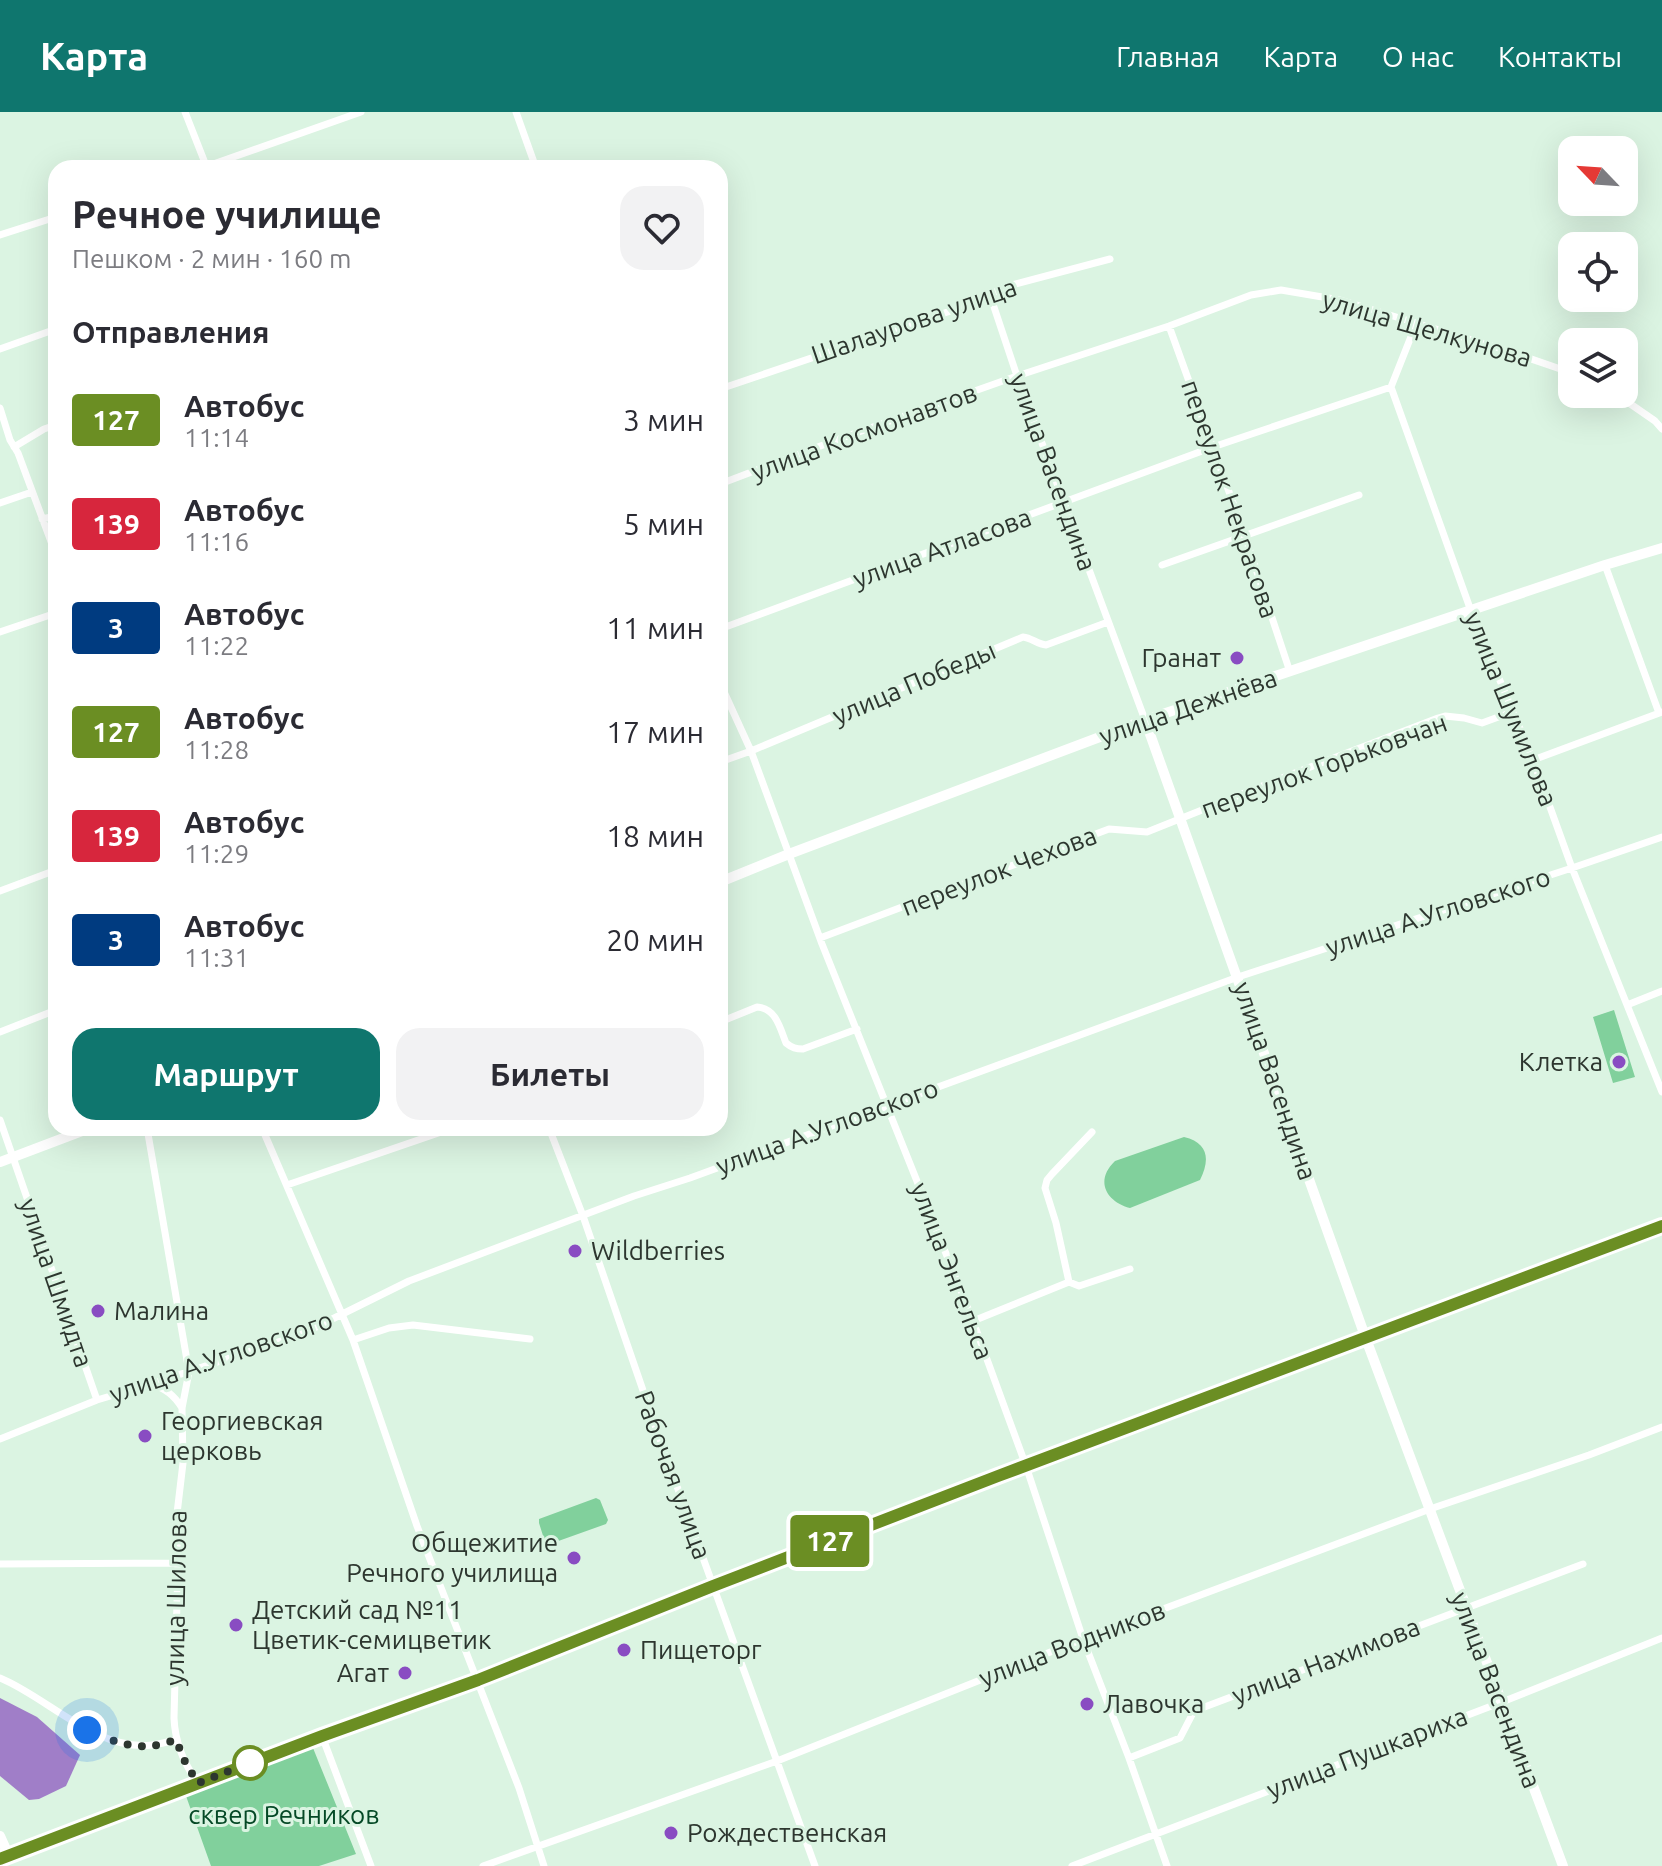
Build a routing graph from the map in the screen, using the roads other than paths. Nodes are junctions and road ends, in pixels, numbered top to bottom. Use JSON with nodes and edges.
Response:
{"nodes":[{"id":1,"x":185,"y":112,"type":"edge"},
{"id":2,"x":361,"y":112,"type":"edge"},
{"id":3,"x":516,"y":112,"type":"edge"},
{"id":4,"x":202,"y":160,"type":"edge"},
{"id":5,"x":225,"y":160,"type":"edge"},
{"id":6,"x":533,"y":160,"type":"edge"},
{"id":7,"x":48,"y":220,"type":"edge"},
{"id":8,"x":0,"y":235,"type":"edge"},
{"id":9,"x":1110,"y":259,"type":"dead end"},
{"id":10,"x":1281,"y":290,"type":"joint"},
{"id":11,"x":990,"y":295,"type":"junction"},
{"id":12,"x":1416,"y":324,"type":"junction"},
{"id":13,"x":1169,"y":326,"type":"junction"},
{"id":14,"x":48,"y":332,"type":"edge"},
{"id":15,"x":0,"y":349,"type":"edge"},
{"id":16,"x":1558,"y":368,"type":"edge"},
{"id":17,"x":1017,"y":376,"type":"junction"},
{"id":18,"x":728,"y":386,"type":"edge"},
{"id":19,"x":1391,"y":387,"type":"junction"},
{"id":20,"x":0,"y":408,"type":"edge"},
{"id":21,"x":1636,"y":408,"type":"edge"},
{"id":22,"x":48,"y":428,"type":"edge"},
{"id":23,"x":1662,"y":429,"type":"edge"},
{"id":24,"x":14,"y":447,"type":"junction"},
{"id":25,"x":1213,"y":447,"type":"junction"},
{"id":26,"x":728,"y":481,"type":"edge"},
{"id":27,"x":32,"y":492,"type":"junction"},
{"id":28,"x":1359,"y":495,"type":"dead end"},
{"id":29,"x":1064,"y":502,"type":"junction"},
{"id":30,"x":0,"y":503,"type":"edge"},
{"id":31,"x":48,"y":518,"type":"edge"},
{"id":32,"x":42,"y":519,"type":"junction"},
{"id":33,"x":48,"y":534,"type":"edge"},
{"id":34,"x":1245,"y":536,"type":"junction"},
{"id":35,"x":1662,"y":548,"type":"edge"},
{"id":36,"x":1162,"y":565,"type":"dead end"},
{"id":37,"x":1605,"y":565,"type":"junction"},
{"id":38,"x":1471,"y":611,"type":"junction"},
{"id":39,"x":48,"y":616,"type":"edge"},
{"id":40,"x":1108,"y":622,"type":"junction"},
{"id":41,"x":728,"y":626,"type":"edge"},
{"id":42,"x":0,"y":632,"type":"edge"},
{"id":43,"x":1290,"y":672,"type":"junction"},
{"id":44,"x":728,"y":701,"type":"edge"},
{"id":45,"x":1512,"y":712,"type":"junction"},
{"id":46,"x":1661,"y":712,"type":"edge"},
{"id":47,"x":1145,"y":720,"type":"junction"},
{"id":48,"x":751,"y":751,"type":"junction"},
{"id":49,"x":728,"y":759,"type":"edge"},
{"id":50,"x":1533,"y":760,"type":"junction"},
{"id":51,"x":1181,"y":819,"type":"junction"},
{"id":52,"x":1662,"y":837,"type":"edge"},
{"id":53,"x":789,"y":854,"type":"junction"},
{"id":54,"x":1572,"y":868,"type":"junction"},
{"id":55,"x":48,"y":873,"type":"edge"},
{"id":56,"x":728,"y":879,"type":"edge"},
{"id":57,"x":0,"y":891,"type":"edge"},
{"id":58,"x":820,"y":938,"type":"junction"},
{"id":59,"x":1238,"y":977,"type":"junction"},
{"id":60,"x":1662,"y":991,"type":"edge"},
{"id":61,"x":1627,"y":1005,"type":"junction"},
{"id":62,"x":48,"y":1013,"type":"edge"},
{"id":63,"x":728,"y":1019,"type":"edge"},
{"id":64,"x":857,"y":1029,"type":"junction"},
{"id":65,"x":0,"y":1032,"type":"edge"},
{"id":66,"x":1662,"y":1092,"type":"edge"},
{"id":67,"x":886,"y":1105,"type":"junction"},
{"id":68,"x":0,"y":1120,"type":"edge"},
{"id":69,"x":1092,"y":1132,"type":"dead end"},
{"id":70,"x":69,"y":1136,"type":"edge"},
{"id":71,"x":148,"y":1136,"type":"edge"},
{"id":72,"x":266,"y":1136,"type":"edge"},
{"id":73,"x":430,"y":1136,"type":"edge"},
{"id":74,"x":552,"y":1136,"type":"edge"},
{"id":75,"x":13,"y":1158,"type":"junction"},
{"id":76,"x":0,"y":1162,"type":"edge"},
{"id":77,"x":287,"y":1185,"type":"junction"},
{"id":78,"x":583,"y":1216,"type":"junction"},
{"id":79,"x":1662,"y":1226,"type":"edge"},
{"id":80,"x":1130,"y":1269,"type":"dead end"},
{"id":81,"x":1069,"y":1282,"type":"junction"},
{"id":82,"x":341,"y":1316,"type":"junction"},
{"id":83,"x":973,"y":1321,"type":"junction"},
{"id":84,"x":530,"y":1339,"type":"dead end"},
{"id":85,"x":1366,"y":1339,"type":"junction"},
{"id":86,"x":353,"y":1340,"type":"junction"},
{"id":87,"x":189,"y":1372,"type":"junction"},
{"id":88,"x":151,"y":1384,"type":"junction"},
{"id":89,"x":97,"y":1400,"type":"junction"},
{"id":90,"x":182,"y":1408,"type":"junction"},
{"id":91,"x":1662,"y":1427,"type":"edge"},
{"id":92,"x":0,"y":1439,"type":"edge"},
{"id":93,"x":1026,"y":1466,"type":"junction"},
{"id":94,"x":1430,"y":1509,"type":"junction"},
{"id":95,"x":178,"y":1563,"type":"junction"},
{"id":96,"x":0,"y":1564,"type":"edge"},
{"id":97,"x":1583,"y":1564,"type":"dead end"},
{"id":98,"x":713,"y":1586,"type":"junction"},
{"id":99,"x":1466,"y":1609,"type":"junction"},
{"id":100,"x":1662,"y":1638,"type":"edge"},
{"id":101,"x":1083,"y":1639,"type":"junction"},
{"id":102,"x":0,"y":1678,"type":"edge"},
{"id":103,"x":478,"y":1680,"type":"junction"},
{"id":104,"x":1502,"y":1702,"type":"junction"},
{"id":105,"x":322,"y":1736,"type":"junction"},
{"id":106,"x":176,"y":1740,"type":"junction"},
{"id":107,"x":1129,"y":1758,"type":"junction"},
{"id":108,"x":777,"y":1761,"type":"junction"},
{"id":109,"x":198,"y":1783,"type":"junction"},
{"id":110,"x":1156,"y":1834,"type":"junction"},
{"id":111,"x":0,"y":1836,"type":"edge"},
{"id":112,"x":537,"y":1847,"type":"junction"},
{"id":113,"x":7,"y":1860,"type":"edge"},
{"id":114,"x":371,"y":1866,"type":"edge"},
{"id":115,"x":483,"y":1866,"type":"edge"},
{"id":116,"x":544,"y":1866,"type":"edge"},
{"id":117,"x":815,"y":1866,"type":"edge"},
{"id":118,"x":1072,"y":1866,"type":"edge"},
{"id":119,"x":1167,"y":1866,"type":"edge"},
{"id":120,"x":1563,"y":1866,"type":"edge"}],
"edges":[{"from":1,"to":4,"type":"street"},
{"from":2,"to":5,"type":"street"},
{"from":3,"to":6,"type":"street"},
{"from":7,"to":8,"type":"street"},
{"from":9,"to":11,"type":"street","name":"Шалаурова улица"},
{"from":10,"to":12,"type":"street","name":"улица Щелкунова"},
{"from":10,"to":13,"type":"street","name":"улица Космонавтов"},
{"from":11,"to":17,"type":"street","name":"улица Васендина"},
{"from":11,"to":18,"type":"street","name":"Шалаурова улица"},
{"from":12,"to":16,"type":"street","name":"улица Щелкунова"},
{"from":12,"to":19,"type":"street"},
{"from":13,"to":17,"type":"street","name":"улица Космонавтов"},
{"from":13,"to":25,"type":"street","name":"переулок Некрасова"},
{"from":14,"to":15,"type":"street"},
{"from":17,"to":26,"type":"street","name":"улица Космонавтов"},
{"from":17,"to":29,"type":"street","name":"улица Васендина"},
{"from":19,"to":25,"type":"street","name":"улица Атласова"},
{"from":19,"to":38,"type":"street","name":"улица Шумилова"},
{"from":20,"to":24,"type":"street"},
{"from":21,"to":23,"type":"street"},
{"from":22,"to":24,"type":"street"},
{"from":24,"to":27,"type":"street"},
{"from":25,"to":29,"type":"street","name":"улица Атласова"},
{"from":25,"to":34,"type":"street","name":"переулок Некрасова"},
{"from":27,"to":30,"type":"street"},
{"from":27,"to":32,"type":"street"},
{"from":28,"to":34,"type":"street"},
{"from":29,"to":40,"type":"street","name":"улица Васендина"},
{"from":29,"to":41,"type":"street","name":"улица Атласова"},
{"from":31,"to":32,"type":"street"},
{"from":32,"to":33,"type":"street"},
{"from":34,"to":36,"type":"street"},
{"from":34,"to":43,"type":"street","name":"переулок Некрасова"},
{"from":35,"to":37,"type":"main road","name":"улица Дежнёва"},
{"from":37,"to":38,"type":"main road","name":"улица Дежнёва"},
{"from":37,"to":46,"type":"street"},
{"from":38,"to":43,"type":"main road","name":"улица Дежнёва"},
{"from":38,"to":45,"type":"street","name":"улица Шумилова"},
{"from":39,"to":42,"type":"street"},
{"from":40,"to":47,"type":"street","name":"улица Васендина"},
{"from":40,"to":48,"type":"street","name":"улица Победы"},
{"from":43,"to":47,"type":"main road","name":"улица Дежнёва"},
{"from":44,"to":48,"type":"street","name":"улица Энгельса"},
{"from":45,"to":50,"type":"street","name":"улица Шумилова"},
{"from":45,"to":51,"type":"street","name":"переулок Горьковчан"},
{"from":46,"to":50,"type":"street"},
{"from":47,"to":51,"type":"main road","name":"улица Васендина"},
{"from":47,"to":53,"type":"main road","name":"улица Дежнёва"},
{"from":48,"to":49,"type":"street","name":"улица Победы"},
{"from":48,"to":53,"type":"street","name":"улица Энгельса"},
{"from":50,"to":54,"type":"street","name":"улица Шумилова"},
{"from":51,"to":58,"type":"street","name":"переулок Чехова"},
{"from":51,"to":59,"type":"main road","name":"улица Васендина"},
{"from":52,"to":54,"type":"street","name":"улица А.Угловского"},
{"from":53,"to":56,"type":"main road","name":"улица Дежнёва"},
{"from":53,"to":58,"type":"street","name":"улица Энгельса"},
{"from":54,"to":59,"type":"street","name":"улица А.Угловского"},
{"from":54,"to":61,"type":"street","name":"улица Шумилова"},
{"from":55,"to":57,"type":"street"},
{"from":58,"to":64,"type":"street","name":"улица Энгельса"},
{"from":59,"to":67,"type":"street","name":"улица А.Угловского"},
{"from":59,"to":85,"type":"main road","name":"улица Васендина"},
{"from":60,"to":61,"type":"street"},
{"from":61,"to":66,"type":"street","name":"улица Шумилова"},
{"from":62,"to":65,"type":"street"},
{"from":63,"to":64,"type":"street"},
{"from":64,"to":67,"type":"street","name":"улица Энгельса"},
{"from":67,"to":78,"type":"street","name":"улица А.Угловского"},
{"from":67,"to":83,"type":"street","name":"улица Энгельса"},
{"from":68,"to":75,"type":"street","name":"улица Шмидта"},
{"from":69,"to":81,"type":"street"},
{"from":70,"to":75,"type":"main road"},
{"from":71,"to":87,"type":"street","name":"улица Шилова"},
{"from":72,"to":77,"type":"street"},
{"from":73,"to":77,"type":"street"},
{"from":74,"to":78,"type":"street","name":"Рабочая улица"},
{"from":75,"to":76,"type":"main road"},
{"from":75,"to":89,"type":"street","name":"улица Шмидта"},
{"from":77,"to":82,"type":"street"},
{"from":78,"to":82,"type":"street","name":"улица А.Угловского"},
{"from":78,"to":98,"type":"street","name":"Рабочая улица"},
{"from":79,"to":85,"type":"main road"},
{"from":80,"to":81,"type":"street"},
{"from":81,"to":83,"type":"street"},
{"from":82,"to":86,"type":"street"},
{"from":82,"to":87,"type":"street","name":"улица А.Угловского"},
{"from":83,"to":93,"type":"street","name":"улица Энгельса"},
{"from":84,"to":86,"type":"street"},
{"from":85,"to":93,"type":"main road"},
{"from":85,"to":94,"type":"main road","name":"улица Васендина"},
{"from":86,"to":103,"type":"street"},
{"from":87,"to":88,"type":"street","name":"улица А.Угловского"},
{"from":87,"to":90,"type":"street","name":"улица Шилова"},
{"from":88,"to":89,"type":"street","name":"улица А.Угловского"},
{"from":88,"to":90,"type":"street"},
{"from":89,"to":92,"type":"street","name":"улица А.Угловского"},
{"from":90,"to":95,"type":"street","name":"улица Шилова"},
{"from":91,"to":94,"type":"street","name":"улица Водников"},
{"from":93,"to":98,"type":"main road"},
{"from":93,"to":101,"type":"street","name":"улица Энгельса"},
{"from":94,"to":99,"type":"main road","name":"улица Васендина"},
{"from":94,"to":101,"type":"street","name":"улица Водников"},
{"from":95,"to":96,"type":"street"},
{"from":95,"to":106,"type":"street","name":"улица Шилова"},
{"from":97,"to":99,"type":"street","name":"улица Нахимова"},
{"from":98,"to":103,"type":"main road"},
{"from":98,"to":108,"type":"street","name":"Рабочая улица"},
{"from":99,"to":104,"type":"main road","name":"улица Васендина"},
{"from":99,"to":107,"type":"street","name":"улица Нахимова"},
{"from":100,"to":104,"type":"street","name":"улица Пушкариха"},
{"from":101,"to":107,"type":"street","name":"улица Энгельса"},
{"from":101,"to":108,"type":"street","name":"улица Водников"},
{"from":102,"to":106,"type":"street"},
{"from":103,"to":105,"type":"main road"},
{"from":103,"to":112,"type":"street"},
{"from":104,"to":110,"type":"street","name":"улица Пушкариха"},
{"from":104,"to":120,"type":"main road","name":"улица Васендина"},
{"from":105,"to":109,"type":"main road"},
{"from":105,"to":114,"type":"street"},
{"from":106,"to":109,"type":"street","name":"улица Шилова"},
{"from":107,"to":110,"type":"street","name":"улица Энгельса"},
{"from":108,"to":112,"type":"street","name":"улица Водников"},
{"from":108,"to":117,"type":"street","name":"Рабочая улица"},
{"from":109,"to":113,"type":"main road"},
{"from":110,"to":118,"type":"street","name":"улица Пушкариха"},
{"from":110,"to":119,"type":"street","name":"улица Энгельса"},
{"from":111,"to":113,"type":"main road"},
{"from":112,"to":115,"type":"street","name":"улица Водников"},
{"from":112,"to":116,"type":"street"}]}
